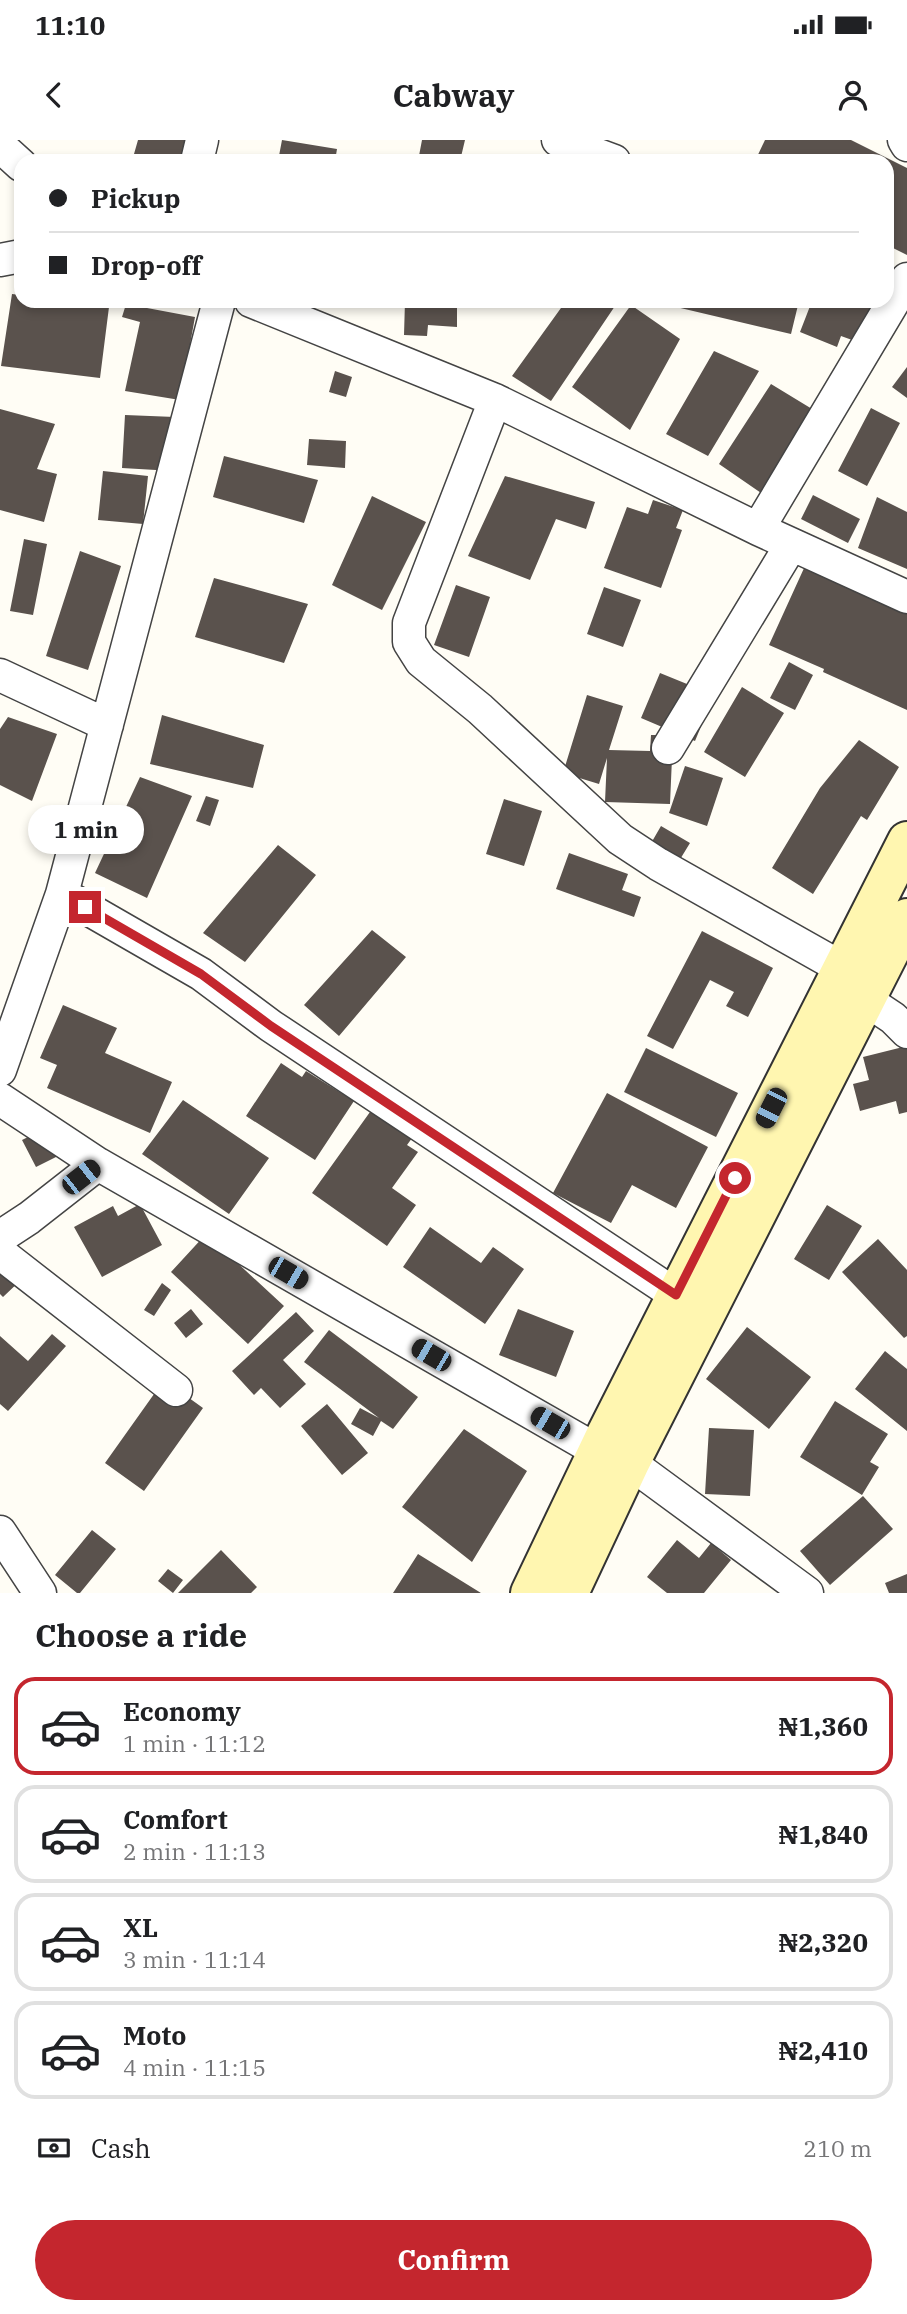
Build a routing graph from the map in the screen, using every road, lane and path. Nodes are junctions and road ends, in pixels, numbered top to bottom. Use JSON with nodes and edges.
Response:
{"nodes":[{"id":1,"x":558,"y":140,"type":"edge"},
{"id":2,"x":904,"y":140,"type":"edge"},
{"id":3,"x":907,"y":145,"type":"edge"},
{"id":4,"x":0,"y":146,"type":"edge"},
{"id":5,"x":595,"y":154,"type":"edge"},
{"id":6,"x":14,"y":159,"type":"edge"},
{"id":7,"x":217,"y":308,"type":"edge"},
{"id":8,"x":268,"y":308,"type":"edge"},
{"id":9,"x":885,"y":308,"type":"edge"},
{"id":10,"x":495,"y":400,"type":"junction"},
{"id":11,"x":758,"y":529,"type":"junction"},
{"id":12,"x":791,"y":545,"type":"junction"},
{"id":13,"x":907,"y":597,"type":"edge"},
{"id":14,"x":0,"y":674,"type":"edge"},
{"id":15,"x":107,"y":725,"type":"junction"},
{"id":16,"x":668,"y":748,"type":"dead end"},
{"id":17,"x":907,"y":841,"type":"edge"},
{"id":18,"x":62,"y":894,"type":"junction"},
{"id":19,"x":907,"y":918,"type":"edge"},
{"id":20,"x":842,"y":968,"type":"junction"},
{"id":21,"x":866,"y":1000,"type":"junction"},
{"id":22,"x":907,"y":1032,"type":"edge"},
{"id":23,"x":0,"y":1070,"type":"edge"},
{"id":24,"x":0,"y":1099,"type":"edge"},
{"id":25,"x":98,"y":1164,"type":"junction"},
{"id":26,"x":0,"y":1237,"type":"edge"},
{"id":27,"x":0,"y":1253,"type":"edge"},
{"id":28,"x":676,"y":1295,"type":"junction"},
{"id":29,"x":176,"y":1390,"type":"dead end"},
{"id":30,"x":614,"y":1457,"type":"junction"},
{"id":31,"x":0,"y":1532,"type":"edge"},
{"id":32,"x":40,"y":1593,"type":"edge"},
{"id":33,"x":530,"y":1593,"type":"edge"},
{"id":34,"x":569,"y":1593,"type":"edge"},
{"id":35,"x":807,"y":1593,"type":"edge"}],
"edges":[{"from":1,"to":5,"type":"street"},
{"from":2,"to":3,"type":"street"},
{"from":4,"to":6,"type":"street"},
{"from":7,"to":15,"type":"street"},
{"from":8,"to":10,"type":"street"},
{"from":9,"to":11,"type":"street"},
{"from":10,"to":11,"type":"street"},
{"from":10,"to":20,"type":"street"},
{"from":11,"to":12,"type":"street"},
{"from":12,"to":13,"type":"street"},
{"from":12,"to":16,"type":"street"},
{"from":14,"to":15,"type":"street"},
{"from":15,"to":18,"type":"street"},
{"from":17,"to":20,"type":"main road"},
{"from":18,"to":23,"type":"street"},
{"from":18,"to":28,"type":"street"},
{"from":19,"to":21,"type":"main road"},
{"from":20,"to":28,"type":"main road"},
{"from":21,"to":22,"type":"street"},
{"from":21,"to":30,"type":"main road"},
{"from":24,"to":25,"type":"street"},
{"from":25,"to":26,"type":"street"},
{"from":25,"to":30,"type":"street"},
{"from":27,"to":29,"type":"street"},
{"from":28,"to":30,"type":"main road"},
{"from":30,"to":33,"type":"main road"},
{"from":30,"to":34,"type":"main road"},
{"from":30,"to":35,"type":"street"},
{"from":31,"to":32,"type":"street"}]}
